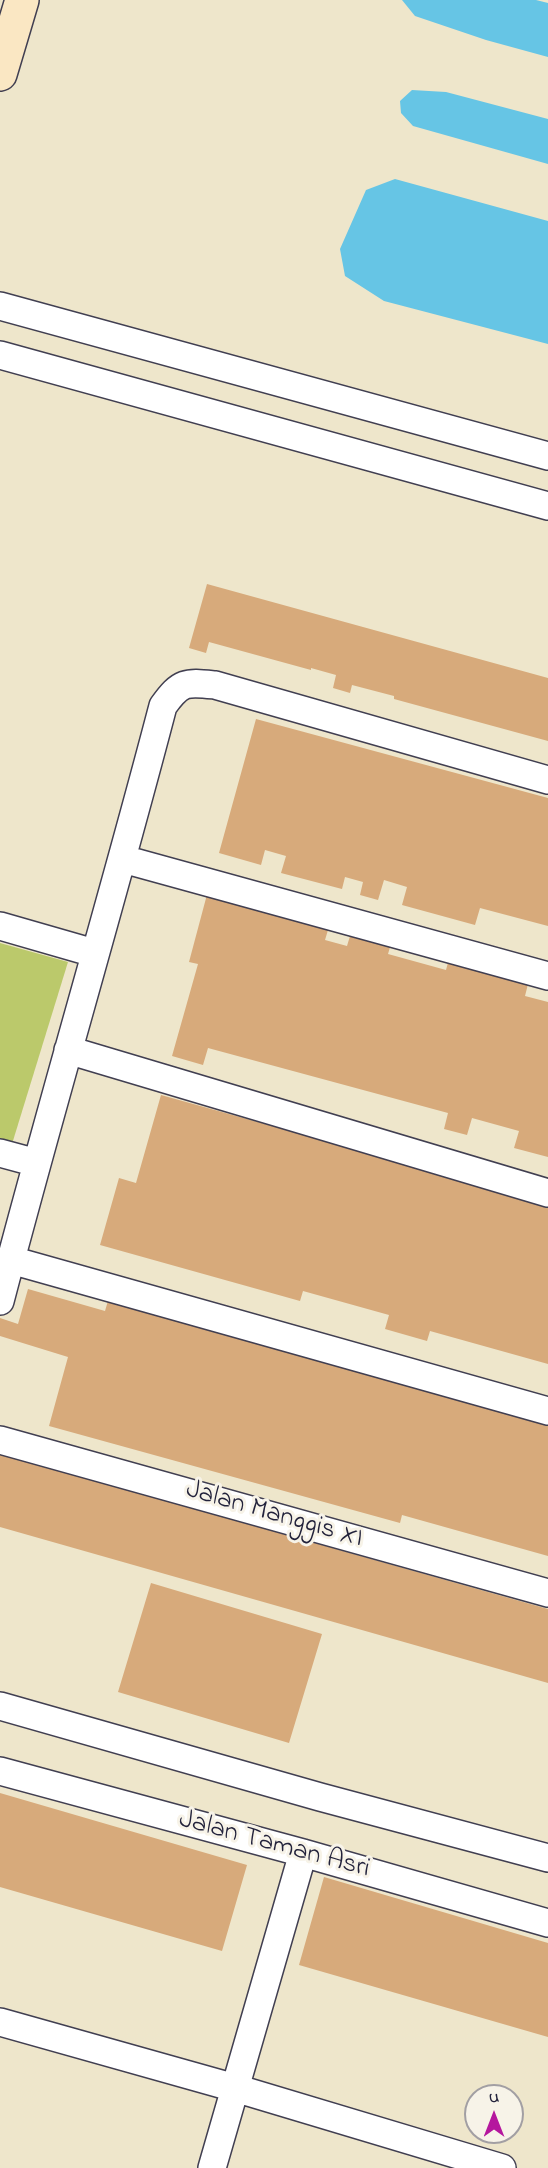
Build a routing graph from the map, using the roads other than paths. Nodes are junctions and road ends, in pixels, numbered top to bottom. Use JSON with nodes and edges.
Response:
{"nodes":[{"id":1,"x":22,"y":0,"type":"edge"},
{"id":2,"x":0,"y":74,"type":"edge"},
{"id":3,"x":0,"y":306,"type":"edge"},
{"id":4,"x":0,"y":355,"type":"edge"},
{"id":5,"x":548,"y":456,"type":"edge"},
{"id":6,"x":548,"y":506,"type":"edge"},
{"id":7,"x":548,"y":780,"type":"edge"},
{"id":8,"x":123,"y":859,"type":"junction"},
{"id":9,"x":0,"y":926,"type":"edge"},
{"id":10,"x":94,"y":953,"type":"junction"},
{"id":11,"x":548,"y":976,"type":"edge"},
{"id":12,"x":68,"y":1050,"type":"junction"},
{"id":13,"x":0,"y":1153,"type":"edge"},
{"id":14,"x":37,"y":1163,"type":"junction"},
{"id":15,"x":548,"y":1193,"type":"edge"},
{"id":16,"x":11,"y":1260,"type":"junction"},
{"id":17,"x":0,"y":1301,"type":"edge"},
{"id":18,"x":548,"y":1411,"type":"edge"},
{"id":19,"x":0,"y":1440,"type":"edge"},
{"id":20,"x":548,"y":1593,"type":"edge"},
{"id":21,"x":0,"y":1706,"type":"edge"},
{"id":22,"x":0,"y":1771,"type":"edge"},
{"id":23,"x":303,"y":1853,"type":"junction"},
{"id":24,"x":548,"y":1858,"type":"edge"},
{"id":25,"x":548,"y":1923,"type":"edge"},
{"id":26,"x":0,"y":2022,"type":"edge"},
{"id":27,"x":235,"y":2088,"type":"junction"},
{"id":28,"x":212,"y":2168,"type":"edge"},
{"id":29,"x":502,"y":2168,"type":"edge"}],
"edges":[{"from":1,"to":2,"type":"main road"},
{"from":3,"to":5,"type":"street"},
{"from":4,"to":6,"type":"street"},
{"from":7,"to":8,"type":"street"},
{"from":8,"to":10,"type":"street"},
{"from":8,"to":11,"type":"street"},
{"from":9,"to":10,"type":"street"},
{"from":10,"to":12,"type":"street"},
{"from":12,"to":14,"type":"street"},
{"from":12,"to":15,"type":"street"},
{"from":13,"to":14,"type":"street"},
{"from":14,"to":16,"type":"street"},
{"from":16,"to":17,"type":"street"},
{"from":16,"to":18,"type":"street"},
{"from":19,"to":20,"type":"street","name":"Jalan Manggis XI"},
{"from":21,"to":24,"type":"street"},
{"from":22,"to":23,"type":"street","name":"Jalan Taman Asri"},
{"from":23,"to":25,"type":"street","name":"Jalan Taman Asri"},
{"from":23,"to":27,"type":"street"},
{"from":26,"to":27,"type":"street"},
{"from":27,"to":28,"type":"street"},
{"from":27,"to":29,"type":"street"}]}
